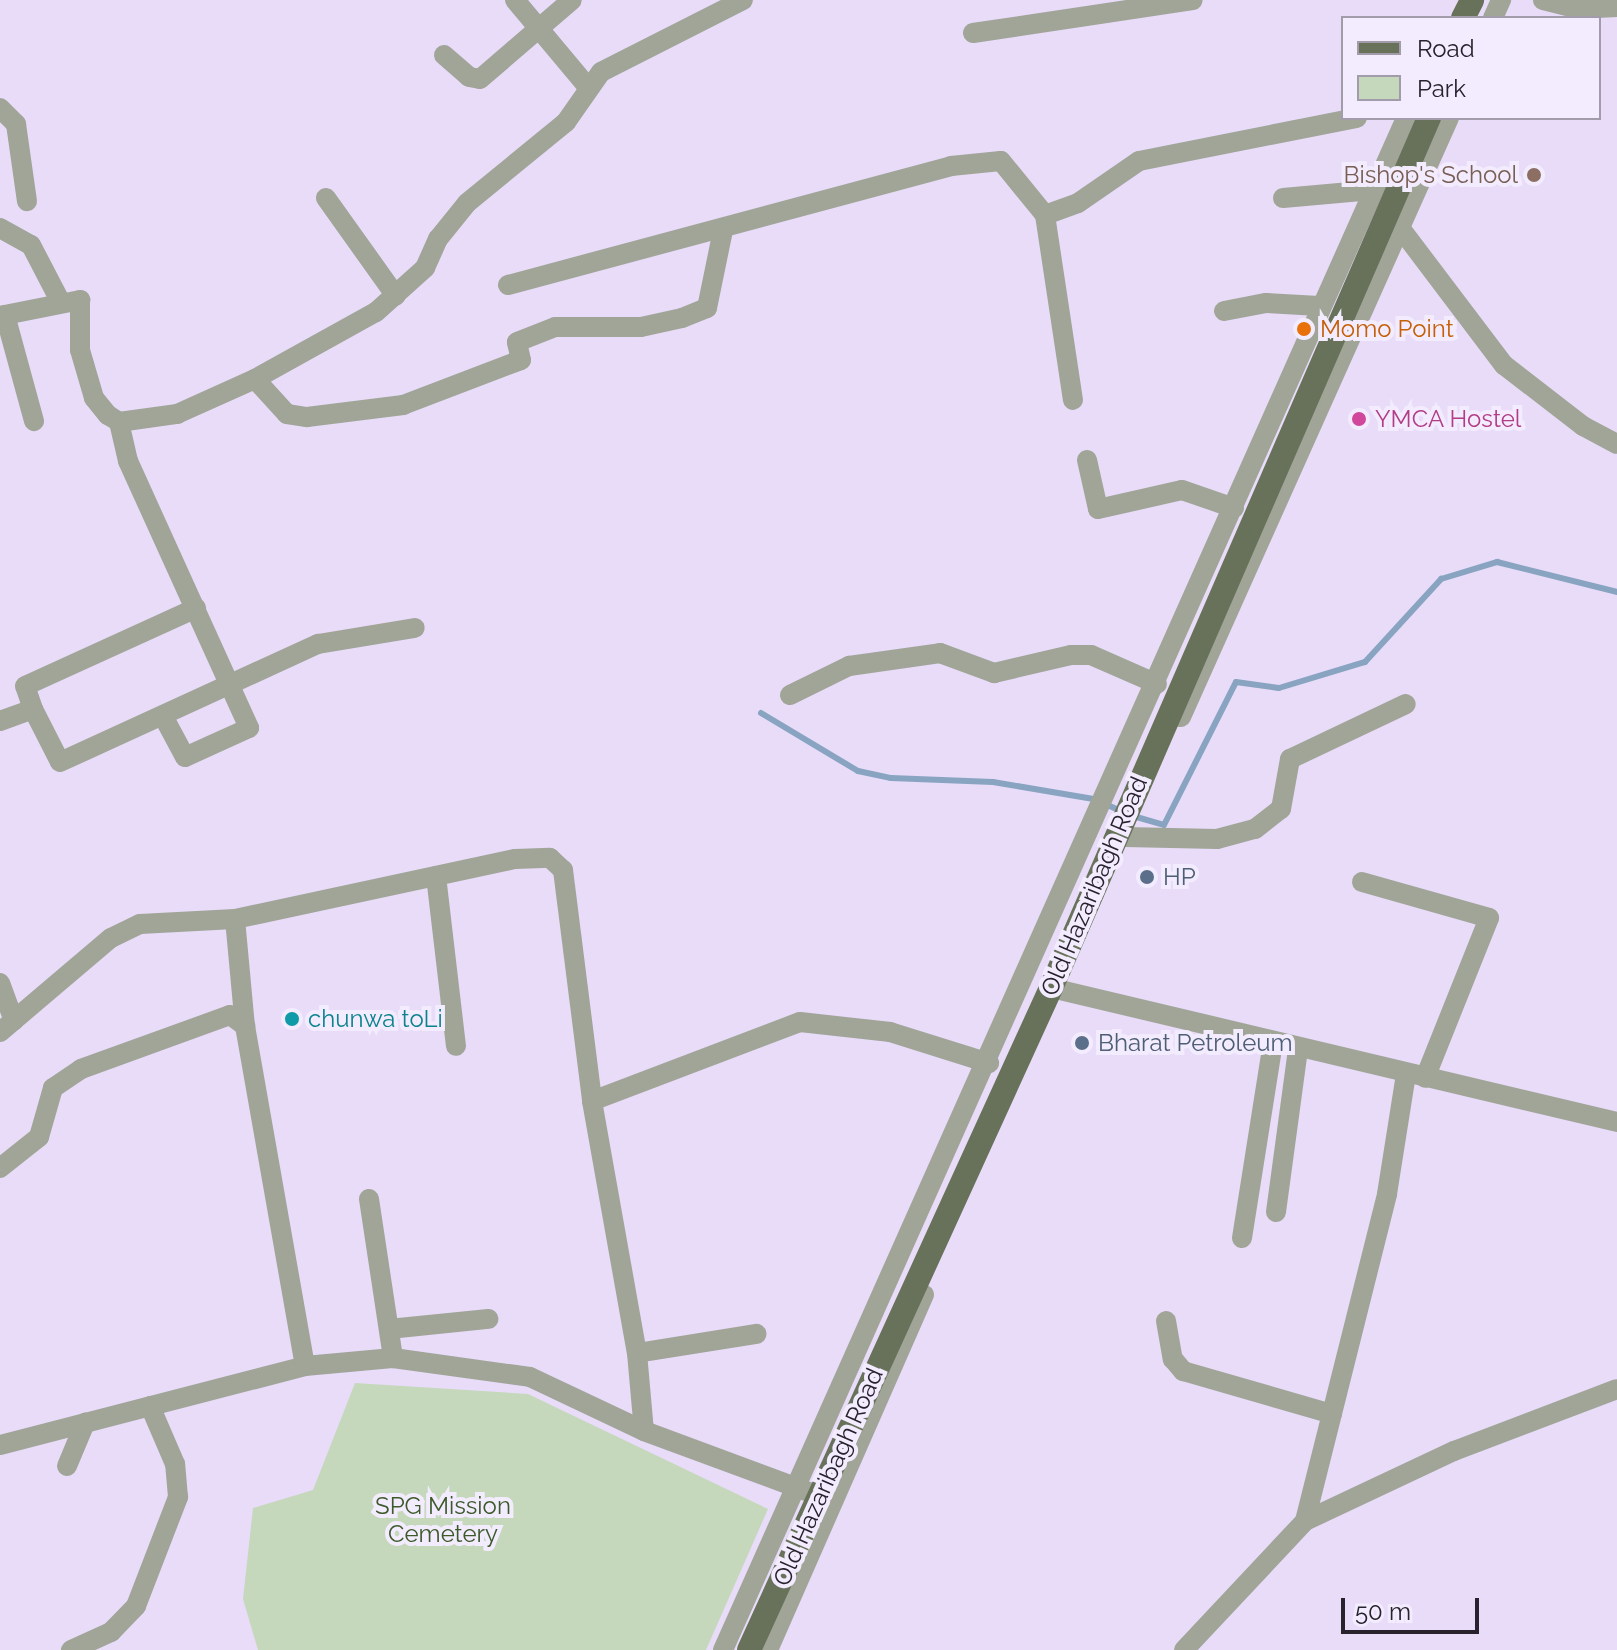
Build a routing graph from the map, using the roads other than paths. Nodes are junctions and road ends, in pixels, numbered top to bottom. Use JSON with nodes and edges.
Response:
{"nodes":[{"id":1,"x":515,"y":0,"type":"edge"},
{"id":2,"x":572,"y":0,"type":"edge"},
{"id":3,"x":743,"y":0,"type":"edge"},
{"id":4,"x":1193,"y":0,"type":"edge"},
{"id":5,"x":1543,"y":0,"type":"edge"},
{"id":6,"x":1617,"y":7,"type":"edge"},
{"id":7,"x":540,"y":29,"type":"junction"},
{"id":8,"x":973,"y":33,"type":"dead end"},
{"id":9,"x":444,"y":55,"type":"dead end"},
{"id":10,"x":587,"y":86,"type":"junction"},
{"id":11,"x":0,"y":108,"type":"edge"},
{"id":12,"x":1347,"y":120,"type":"edge"},
{"id":13,"x":1405,"y":120,"type":"edge"},
{"id":14,"x":1414,"y":120,"type":"edge"},
{"id":15,"x":1428,"y":120,"type":"edge"},
{"id":16,"x":1448,"y":120,"type":"edge"},
{"id":17,"x":1373,"y":190,"type":"junction"},
{"id":18,"x":326,"y":198,"type":"dead end"},
{"id":19,"x":1283,"y":198,"type":"dead end"},
{"id":20,"x":27,"y":201,"type":"dead end"},
{"id":21,"x":1045,"y":215,"type":"junction"},
{"id":22,"x":0,"y":228,"type":"edge"},
{"id":23,"x":1401,"y":229,"type":"junction"},
{"id":24,"x":723,"y":230,"type":"junction"},
{"id":25,"x":508,"y":285,"type":"dead end"},
{"id":26,"x":396,"y":296,"type":"junction"},
{"id":27,"x":60,"y":301,"type":"junction"},
{"id":28,"x":1319,"y":306,"type":"junction"},
{"id":29,"x":1224,"y":311,"type":"dead end"},
{"id":30,"x":2,"y":316,"type":"edge"},
{"id":31,"x":255,"y":379,"type":"junction"},
{"id":32,"x":1073,"y":400,"type":"dead end"},
{"id":33,"x":34,"y":421,"type":"dead end"},
{"id":34,"x":119,"y":422,"type":"junction"},
{"id":35,"x":1617,"y":444,"type":"edge"},
{"id":36,"x":1087,"y":460,"type":"dead end"},
{"id":37,"x":1234,"y":508,"type":"junction"},
{"id":38,"x":196,"y":608,"type":"junction"},
{"id":39,"x":415,"y":628,"type":"dead end"},
{"id":40,"x":1157,"y":684,"type":"junction"},
{"id":41,"x":231,"y":685,"type":"junction"},
{"id":42,"x":790,"y":695,"type":"dead end"},
{"id":43,"x":1406,"y":704,"type":"dead end"},
{"id":44,"x":33,"y":709,"type":"junction"},
{"id":45,"x":163,"y":716,"type":"junction"},
{"id":46,"x":0,"y":721,"type":"edge"},
{"id":47,"x":1121,"y":813,"type":"junction"},
{"id":48,"x":436,"y":876,"type":"junction"},
{"id":49,"x":1362,"y":882,"type":"dead end"},
{"id":50,"x":235,"y":919,"type":"junction"},
{"id":51,"x":0,"y":983,"type":"edge"},
{"id":52,"x":1060,"y":990,"type":"junction"},
{"id":53,"x":7,"y":1026,"type":"edge"},
{"id":54,"x":245,"y":1026,"type":"junction"},
{"id":55,"x":1273,"y":1043,"type":"junction"},
{"id":56,"x":456,"y":1046,"type":"dead end"},
{"id":57,"x":1298,"y":1049,"type":"junction"},
{"id":58,"x":989,"y":1063,"type":"junction"},
{"id":59,"x":1416,"y":1076,"type":"junction"},
{"id":60,"x":592,"y":1101,"type":"junction"},
{"id":61,"x":1617,"y":1122,"type":"edge"},
{"id":62,"x":0,"y":1168,"type":"edge"},
{"id":63,"x":369,"y":1199,"type":"dead end"},
{"id":64,"x":1276,"y":1212,"type":"dead end"},
{"id":65,"x":1242,"y":1238,"type":"dead end"},
{"id":66,"x":488,"y":1319,"type":"dead end"},
{"id":67,"x":1166,"y":1321,"type":"dead end"},
{"id":68,"x":389,"y":1329,"type":"junction"},
{"id":69,"x":756,"y":1334,"type":"dead end"},
{"id":70,"x":637,"y":1353,"type":"junction"},
{"id":71,"x":393,"y":1358,"type":"junction"},
{"id":72,"x":305,"y":1366,"type":"junction"},
{"id":73,"x":1617,"y":1389,"type":"edge"},
{"id":74,"x":150,"y":1406,"type":"junction"},
{"id":75,"x":1332,"y":1414,"type":"junction"},
{"id":76,"x":85,"y":1423,"type":"junction"},
{"id":77,"x":644,"y":1431,"type":"junction"},
{"id":78,"x":0,"y":1445,"type":"edge"},
{"id":79,"x":67,"y":1466,"type":"dead end"},
{"id":80,"x":815,"y":1492,"type":"junction"},
{"id":81,"x":1305,"y":1521,"type":"junction"},
{"id":82,"x":71,"y":1650,"type":"edge"},
{"id":83,"x":723,"y":1650,"type":"edge"},
{"id":84,"x":739,"y":1650,"type":"edge"},
{"id":85,"x":749,"y":1650,"type":"edge"},
{"id":86,"x":768,"y":1650,"type":"edge"},
{"id":87,"x":1184,"y":1650,"type":"edge"}],
"edges":[{"from":1,"to":7,"type":"street"},
{"from":2,"to":7,"type":"street"},
{"from":3,"to":10,"type":"street"},
{"from":4,"to":8,"type":"street"},
{"from":5,"to":6,"type":"street"},
{"from":7,"to":9,"type":"street"},
{"from":7,"to":10,"type":"street"},
{"from":10,"to":26,"type":"street"},
{"from":11,"to":20,"type":"street"},
{"from":12,"to":21,"type":"street"},
{"from":13,"to":17,"type":"street"},
{"from":14,"to":47,"type":"main road","name":"Old Hazaribagh Road"},
{"from":15,"to":47,"type":"main road","name":"Old Hazaribagh Road"},
{"from":16,"to":23,"type":"street"},
{"from":17,"to":19,"type":"street"},
{"from":17,"to":28,"type":"street"},
{"from":18,"to":26,"type":"street"},
{"from":21,"to":24,"type":"street"},
{"from":21,"to":32,"type":"street"},
{"from":22,"to":27,"type":"street"},
{"from":23,"to":35,"type":"street"},
{"from":23,"to":47,"type":"street"},
{"from":24,"to":25,"type":"street"},
{"from":24,"to":31,"type":"street"},
{"from":26,"to":31,"type":"street"},
{"from":27,"to":30,"type":"street"},
{"from":27,"to":34,"type":"street"},
{"from":28,"to":29,"type":"street"},
{"from":28,"to":37,"type":"street"},
{"from":30,"to":33,"type":"street"},
{"from":31,"to":34,"type":"street"},
{"from":34,"to":38,"type":"street"},
{"from":36,"to":37,"type":"street"},
{"from":37,"to":40,"type":"street"},
{"from":38,"to":41,"type":"street"},
{"from":38,"to":44,"type":"street"},
{"from":39,"to":41,"type":"street"},
{"from":40,"to":42,"type":"street"},
{"from":40,"to":47,"type":"street"},
{"from":41,"to":45,"type":"street"},
{"from":41,"to":45,"type":"street"},
{"from":43,"to":47,"type":"street"},
{"from":44,"to":45,"type":"street"},
{"from":44,"to":46,"type":"street"},
{"from":47,"to":52,"type":"street"},
{"from":47,"to":58,"type":"street"},
{"from":47,"to":80,"type":"main road","name":"Old Hazaribagh Road"},
{"from":48,"to":50,"type":"street"},
{"from":48,"to":56,"type":"street"},
{"from":48,"to":60,"type":"street"},
{"from":49,"to":59,"type":"street"},
{"from":50,"to":53,"type":"street"},
{"from":50,"to":54,"type":"street"},
{"from":51,"to":53,"type":"street"},
{"from":52,"to":55,"type":"street"},
{"from":52,"to":80,"type":"street"},
{"from":54,"to":62,"type":"street"},
{"from":54,"to":72,"type":"street"},
{"from":55,"to":57,"type":"street"},
{"from":55,"to":65,"type":"street"},
{"from":57,"to":59,"type":"street"},
{"from":57,"to":64,"type":"street"},
{"from":58,"to":60,"type":"street"},
{"from":58,"to":80,"type":"street"},
{"from":59,"to":61,"type":"street"},
{"from":59,"to":75,"type":"street"},
{"from":60,"to":70,"type":"street"},
{"from":63,"to":68,"type":"street"},
{"from":66,"to":68,"type":"street"},
{"from":67,"to":75,"type":"street"},
{"from":68,"to":71,"type":"street"},
{"from":69,"to":70,"type":"street"},
{"from":70,"to":77,"type":"street"},
{"from":71,"to":72,"type":"street"},
{"from":71,"to":77,"type":"street"},
{"from":72,"to":74,"type":"street"},
{"from":73,"to":81,"type":"street"},
{"from":74,"to":76,"type":"street"},
{"from":74,"to":82,"type":"street"},
{"from":75,"to":81,"type":"street"},
{"from":76,"to":78,"type":"street"},
{"from":76,"to":79,"type":"street"},
{"from":77,"to":80,"type":"street"},
{"from":80,"to":83,"type":"street"},
{"from":80,"to":84,"type":"main road","name":"Old Hazaribagh Road"},
{"from":80,"to":85,"type":"main road","name":"Old Hazaribagh Road"},
{"from":80,"to":86,"type":"street"},
{"from":81,"to":87,"type":"street"}]}
